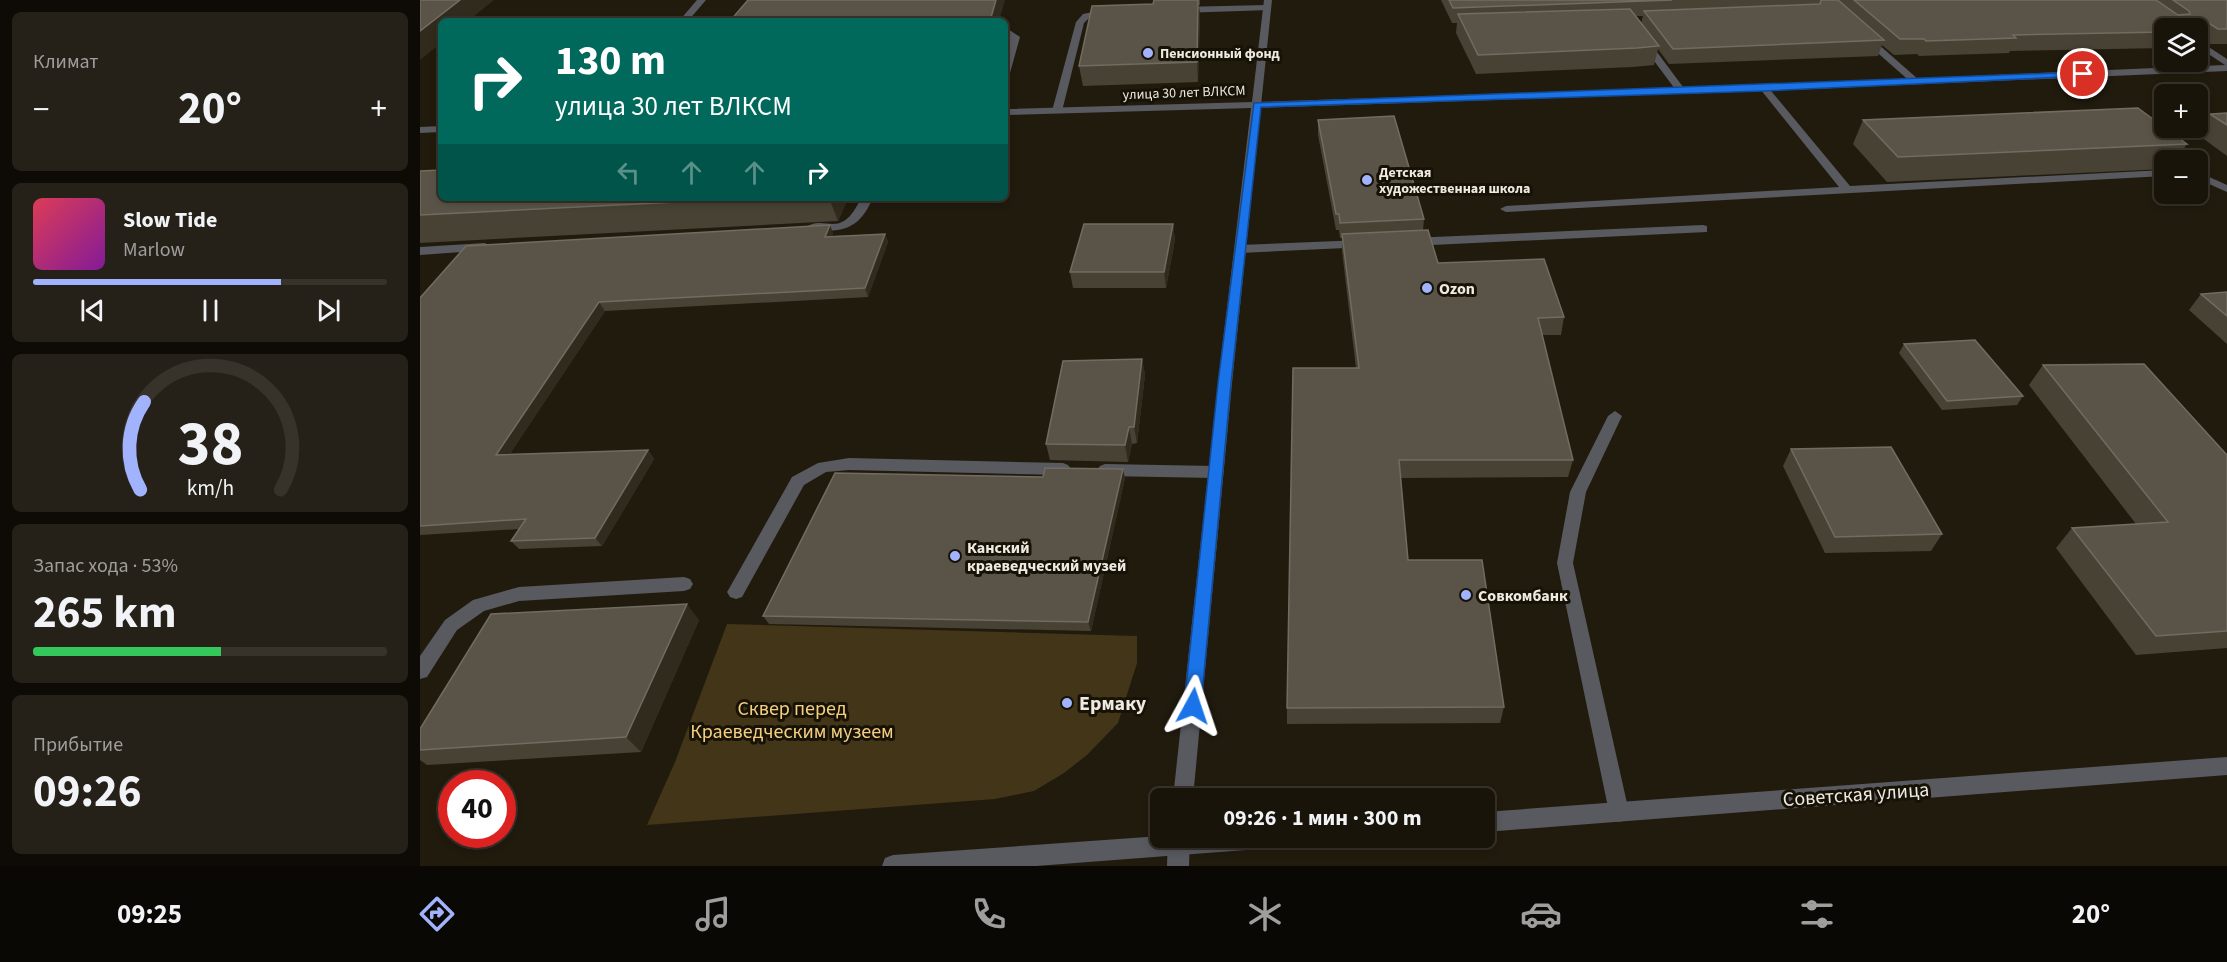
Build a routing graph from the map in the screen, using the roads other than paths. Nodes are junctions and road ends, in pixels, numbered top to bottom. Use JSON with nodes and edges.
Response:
{"nodes":[{"id":1,"x":702,"y":0,"type":"edge"},
{"id":2,"x":1267,"y":4,"type":"edge"},
{"id":3,"x":1169,"y":11,"type":"edge"},
{"id":4,"x":1122,"y":12,"type":"edge"},
{"id":5,"x":686,"y":18,"type":"edge"},
{"id":6,"x":1637,"y":30,"type":"edge"},
{"id":7,"x":1856,"y":30,"type":"edge"},
{"id":8,"x":1008,"y":32,"type":"edge"},
{"id":9,"x":2208,"y":50,"type":"edge"},
{"id":10,"x":1008,"y":63,"type":"edge"},
{"id":11,"x":2227,"y":63,"type":"edge"},
{"id":12,"x":2227,"y":68,"type":"edge"},
{"id":13,"x":1916,"y":82,"type":"junction"},
{"id":14,"x":1764,"y":88,"type":"junction"},
{"id":15,"x":1681,"y":91,"type":"junction"},
{"id":16,"x":1257,"y":105,"type":"junction"},
{"id":17,"x":1057,"y":111,"type":"junction"},
{"id":18,"x":1008,"y":112,"type":"edge"},
{"id":19,"x":438,"y":129,"type":"edge"},
{"id":20,"x":420,"y":130,"type":"edge"},
{"id":21,"x":2154,"y":174,"type":"edge"},
{"id":22,"x":2208,"y":180,"type":"edge"},
{"id":23,"x":2227,"y":189,"type":"edge"},
{"id":24,"x":1847,"y":190,"type":"junction"},
{"id":25,"x":866,"y":201,"type":"edge"},
{"id":26,"x":1506,"y":209,"type":"dead end"},
{"id":27,"x":1703,"y":229,"type":"dead end"},
{"id":28,"x":793,"y":230,"type":"edge"},
{"id":29,"x":1394,"y":242,"type":"edge"},
{"id":30,"x":1370,"y":244,"type":"edge"},
{"id":31,"x":501,"y":246,"type":"edge"},
{"id":32,"x":1240,"y":249,"type":"junction"},
{"id":33,"x":420,"y":251,"type":"edge"},
{"id":34,"x":1615,"y":417,"type":"dead end"},
{"id":35,"x":1215,"y":472,"type":"junction"},
{"id":36,"x":684,"y":584,"type":"dead end"},
{"id":37,"x":736,"y":592,"type":"dead end"},
{"id":38,"x":420,"y":671,"type":"edge"},
{"id":39,"x":2227,"y":766,"type":"edge"},
{"id":40,"x":1184,"y":788,"type":"edge"},
{"id":41,"x":1619,"y":812,"type":"junction"},
{"id":42,"x":1495,"y":821,"type":"edge"},
{"id":43,"x":1178,"y":849,"type":"edge"},
{"id":44,"x":893,"y":866,"type":"edge"}],
"edges":[{"from":1,"to":5,"type":"street"},
{"from":2,"to":3,"type":"street"},
{"from":2,"to":16,"type":"street"},
{"from":4,"to":17,"type":"street"},
{"from":6,"to":15,"type":"street"},
{"from":7,"to":13,"type":"street"},
{"from":8,"to":10,"type":"street"},
{"from":9,"to":11,"type":"street"},
{"from":12,"to":13,"type":"street","name":"улица 30 лет ВЛКСМ"},
{"from":13,"to":14,"type":"street","name":"улица 30 лет ВЛКСМ"},
{"from":14,"to":15,"type":"street","name":"улица 30 лет ВЛКСМ"},
{"from":14,"to":24,"type":"street"},
{"from":15,"to":16,"type":"street","name":"улица 30 лет ВЛКСМ"},
{"from":16,"to":17,"type":"street","name":"улица 30 лет ВЛКСМ"},
{"from":16,"to":32,"type":"street"},
{"from":17,"to":18,"type":"street","name":"улица 30 лет ВЛКСМ"},
{"from":19,"to":20,"type":"street"},
{"from":21,"to":24,"type":"street"},
{"from":22,"to":23,"type":"street"},
{"from":24,"to":26,"type":"street"},
{"from":25,"to":28,"type":"street"},
{"from":27,"to":29,"type":"street"},
{"from":30,"to":32,"type":"street"},
{"from":31,"to":33,"type":"street"},
{"from":32,"to":35,"type":"street"},
{"from":34,"to":41,"type":"street"},
{"from":35,"to":37,"type":"street"},
{"from":35,"to":40,"type":"street"},
{"from":36,"to":38,"type":"street"},
{"from":39,"to":41,"type":"street","name":"Советская улица"},
{"from":41,"to":42,"type":"street","name":"Советская улица"},
{"from":43,"to":44,"type":"street"}]}
